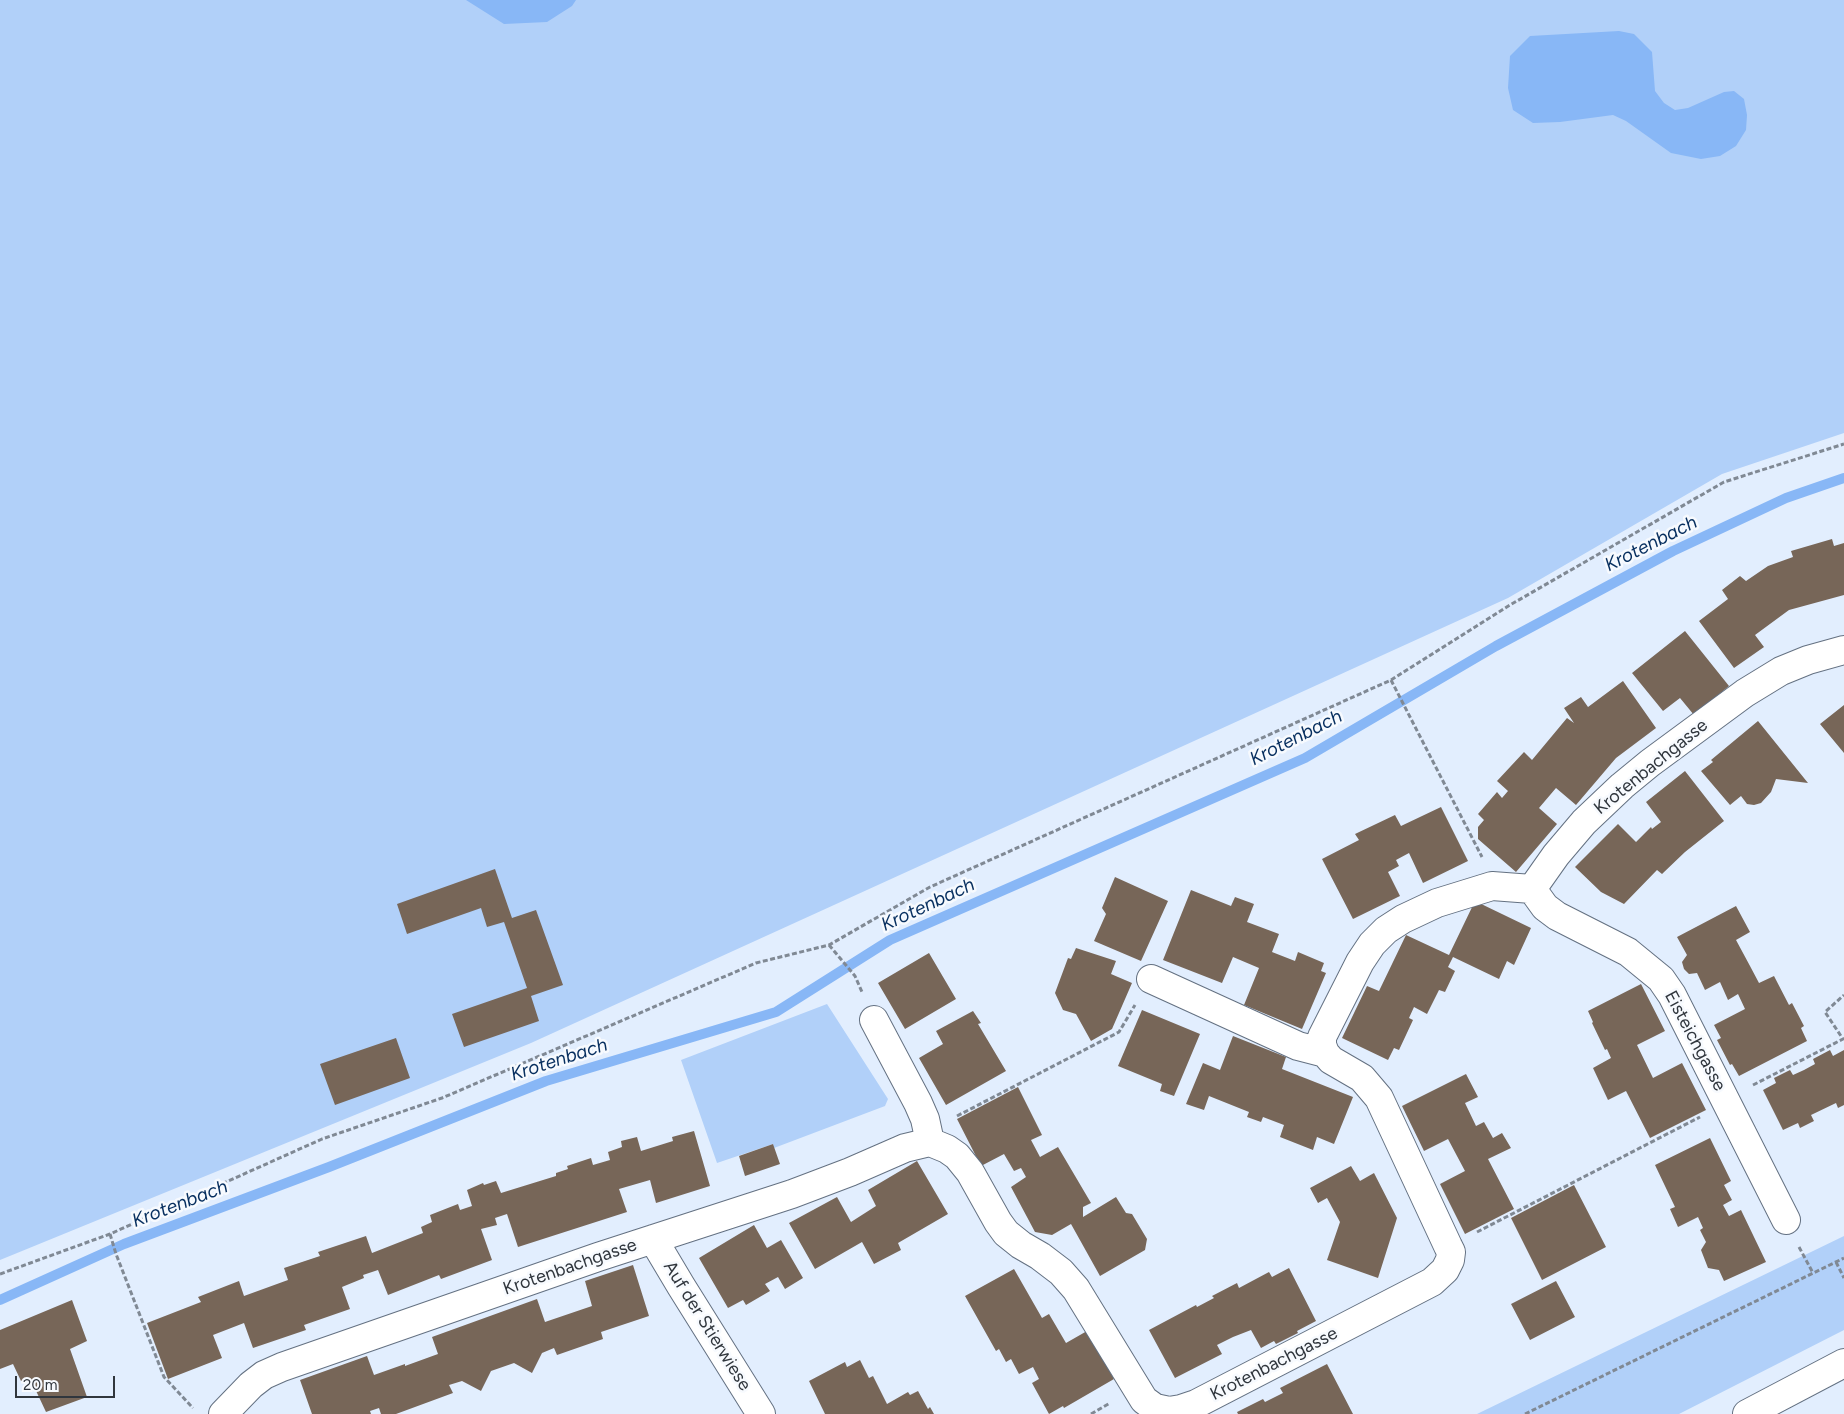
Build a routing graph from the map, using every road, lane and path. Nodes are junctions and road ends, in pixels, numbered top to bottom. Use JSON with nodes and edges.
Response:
{"nodes":[{"id":1,"x":1844,"y":444,"type":"edge"},
{"id":2,"x":1844,"y":650,"type":"edge"},
{"id":3,"x":1391,"y":680,"type":"junction"},
{"id":4,"x":1492,"y":886,"type":"junction"},
{"id":5,"x":1532,"y":889,"type":"junction"},
{"id":6,"x":830,"y":946,"type":"junction"},
{"id":7,"x":855,"y":976,"type":"dead end"},
{"id":8,"x":1151,"y":979,"type":"joint"},
{"id":9,"x":1844,"y":995,"type":"edge"},
{"id":10,"x":874,"y":1020,"type":"dead end"},
{"id":11,"x":1325,"y":1053,"type":"junction"},
{"id":12,"x":1726,"y":1102,"type":"junction"},
{"id":13,"x":929,"y":1136,"type":"junction"},
{"id":14,"x":1786,"y":1220,"type":"dead end"},
{"id":15,"x":110,"y":1234,"type":"junction"},
{"id":16,"x":653,"y":1238,"type":"junction"},
{"id":17,"x":1448,"y":1246,"type":"junction"},
{"id":18,"x":1844,"y":1258,"type":"edge"},
{"id":19,"x":1836,"y":1262,"type":"junction"},
{"id":20,"x":0,"y":1274,"type":"edge"},
{"id":21,"x":1844,"y":1278,"type":"edge"},
{"id":22,"x":1844,"y":1364,"type":"edge"},
{"id":23,"x":199,"y":1414,"type":"edge"},
{"id":24,"x":223,"y":1414,"type":"edge"},
{"id":25,"x":761,"y":1414,"type":"edge"},
{"id":26,"x":1526,"y":1414,"type":"edge"},
{"id":27,"x":1747,"y":1414,"type":"edge"}],
"edges":[{"from":1,"to":3,"type":"path"},
{"from":2,"to":5,"type":"street","name":"Krotenbachgasse"},
{"from":3,"to":4,"type":"path"},
{"from":3,"to":6,"type":"path"},
{"from":4,"to":5,"type":"street"},
{"from":4,"to":11,"type":"street"},
{"from":5,"to":12,"type":"street","name":"Eisteichgasse"},
{"from":6,"to":7,"type":"path"},
{"from":6,"to":15,"type":"path"},
{"from":8,"to":11,"type":"street"},
{"from":8,"to":13,"type":"path"},
{"from":9,"to":12,"type":"path"},
{"from":10,"to":13,"type":"street"},
{"from":11,"to":17,"type":"street"},
{"from":12,"to":14,"type":"street","name":"Eisteichgasse"},
{"from":12,"to":17,"type":"path"},
{"from":13,"to":16,"type":"street","name":"Krotenbachgasse"},
{"from":13,"to":17,"type":"street","name":"Krotenbachgasse"},
{"from":15,"to":20,"type":"path"},
{"from":15,"to":23,"type":"path"},
{"from":16,"to":24,"type":"street","name":"Krotenbachgasse"},
{"from":16,"to":25,"type":"street","name":"Auf der Stierwiese"},
{"from":18,"to":19,"type":"path"},
{"from":19,"to":21,"type":"path"},
{"from":19,"to":26,"type":"path"},
{"from":22,"to":27,"type":"street"}]}
